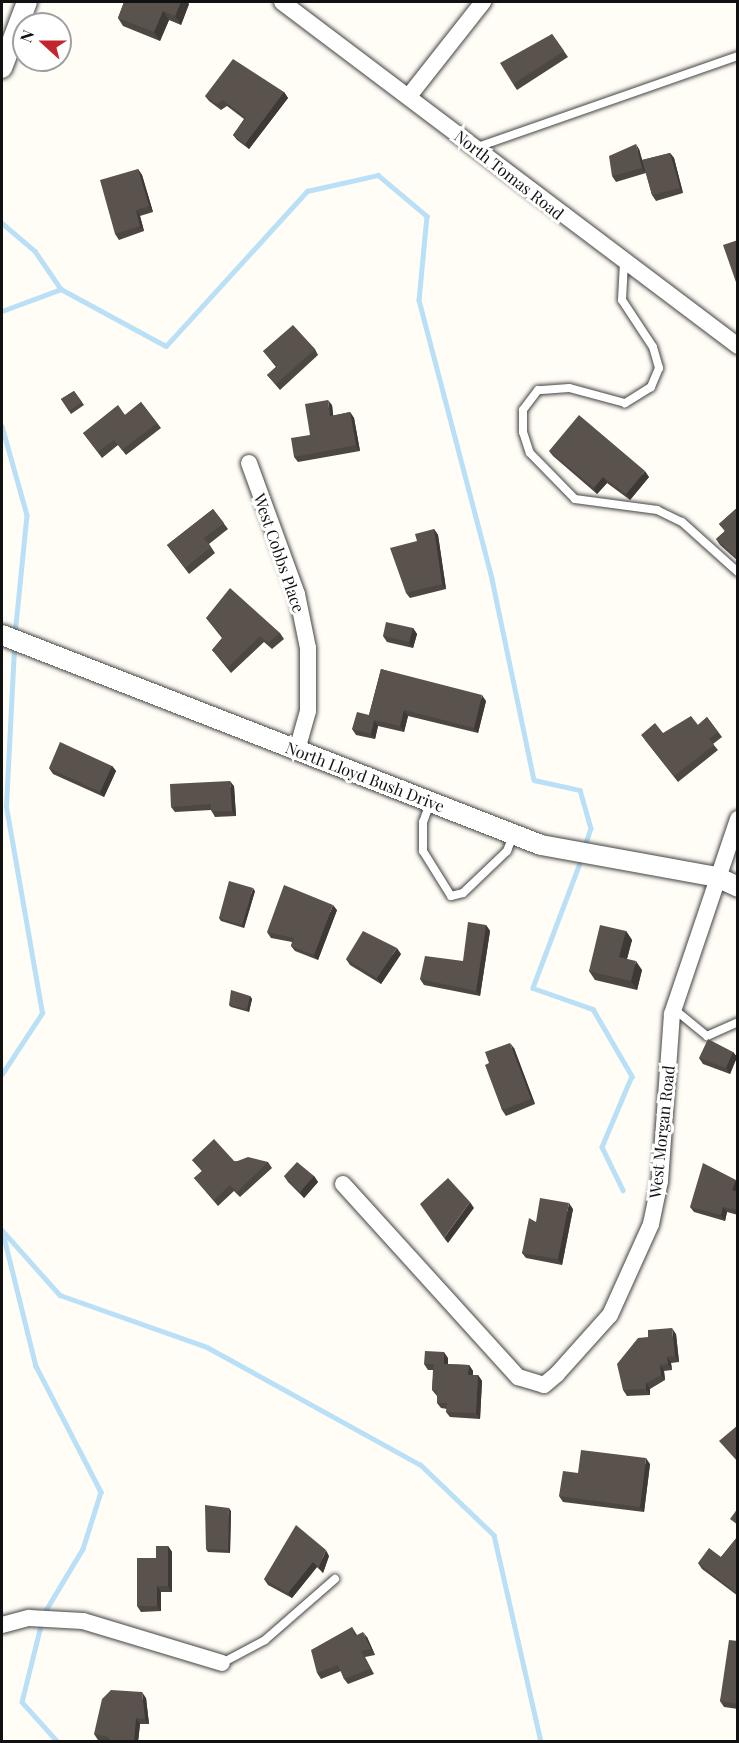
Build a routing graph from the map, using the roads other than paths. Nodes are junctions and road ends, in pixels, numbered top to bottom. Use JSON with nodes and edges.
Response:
{"nodes":[{"id":1,"x":27,"y":2,"type":"edge"},
{"id":2,"x":282,"y":2,"type":"edge"},
{"id":3,"x":483,"y":2,"type":"edge"},
{"id":4,"x":738,"y":56,"type":"edge"},
{"id":5,"x":2,"y":68,"type":"edge"},
{"id":6,"x":409,"y":96,"type":"junction"},
{"id":7,"x":474,"y":148,"type":"junction"},
{"id":8,"x":624,"y":262,"type":"junction"},
{"id":9,"x":738,"y":346,"type":"edge"},
{"id":10,"x":249,"y":463,"type":"dead end"},
{"id":11,"x":738,"y":572,"type":"edge"},
{"id":12,"x":2,"y":635,"type":"edge"},
{"id":13,"x":297,"y":750,"type":"junction"},
{"id":14,"x":430,"y":803,"type":"junction"},
{"id":15,"x":738,"y":819,"type":"edge"},
{"id":16,"x":513,"y":835,"type":"junction"},
{"id":17,"x":717,"y":877,"type":"junction"},
{"id":18,"x":738,"y":887,"type":"edge"},
{"id":19,"x":674,"y":1008,"type":"junction"},
{"id":20,"x":738,"y":1022,"type":"edge"},
{"id":21,"x":343,"y":1184,"type":"dead end"},
{"id":22,"x":335,"y":1579,"type":"dead end"},
{"id":23,"x":2,"y":1625,"type":"edge"},
{"id":24,"x":222,"y":1663,"type":"joint"}],
"edges":[{"from":1,"to":5,"type":"street"},
{"from":2,"to":6,"type":"street","name":"North Tomas Road"},
{"from":3,"to":6,"type":"street"},
{"from":4,"to":7,"type":"lane"},
{"from":6,"to":7,"type":"street","name":"North Tomas Road"},
{"from":7,"to":8,"type":"street","name":"North Tomas Road"},
{"from":8,"to":9,"type":"street","name":"North Tomas Road"},
{"from":8,"to":11,"type":"lane"},
{"from":10,"to":13,"type":"street","name":"West Cobbs Place"},
{"from":12,"to":13,"type":"street","name":"North Lloyd Bush Drive"},
{"from":13,"to":14,"type":"street","name":"North Lloyd Bush Drive"},
{"from":14,"to":16,"type":"street","name":"North Lloyd Bush Drive"},
{"from":14,"to":16,"type":"lane"},
{"from":15,"to":17,"type":"street","name":"West Morgan Road"},
{"from":16,"to":17,"type":"street","name":"North Lloyd Bush Drive"},
{"from":17,"to":18,"type":"street","name":"North Lloyd Bush Drive"},
{"from":17,"to":19,"type":"street","name":"West Morgan Road"},
{"from":19,"to":20,"type":"lane"},
{"from":19,"to":21,"type":"street","name":"West Morgan Road"},
{"from":22,"to":24,"type":"lane"},
{"from":23,"to":24,"type":"street"}]}
